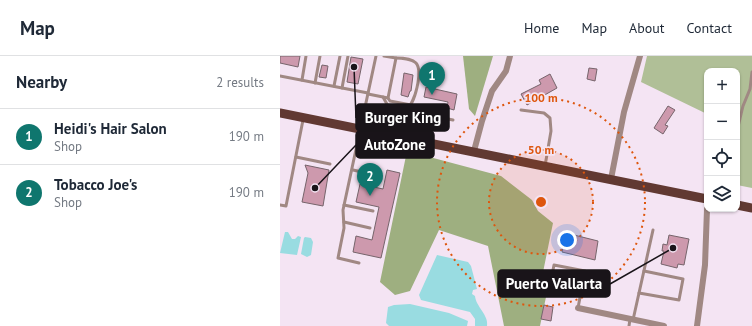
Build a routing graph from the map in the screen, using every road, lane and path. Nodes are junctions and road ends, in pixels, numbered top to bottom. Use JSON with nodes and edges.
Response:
{"nodes":[{"id":1,"x":306,"y":56,"type":"edge"},
{"id":2,"x":325,"y":56,"type":"edge"},
{"id":3,"x":340,"y":56,"type":"edge"},
{"id":4,"x":348,"y":56,"type":"edge"},
{"id":5,"x":376,"y":56,"type":"edge"},
{"id":6,"x":384,"y":56,"type":"edge"},
{"id":7,"x":510,"y":56,"type":"edge"},
{"id":8,"x":640,"y":56,"type":"edge"},
{"id":9,"x":320,"y":57,"type":"edge"},
{"id":10,"x":396,"y":58,"type":"junction"},
{"id":11,"x":752,"y":72,"type":"edge"},
{"id":12,"x":280,"y":76,"type":"edge"},
{"id":13,"x":302,"y":80,"type":"junction"},
{"id":14,"x":315,"y":83,"type":"junction"},
{"id":15,"x":334,"y":86,"type":"junction"},
{"id":16,"x":342,"y":88,"type":"junction"},
{"id":17,"x":751,"y":88,"type":"edge"},
{"id":18,"x":368,"y":94,"type":"junction"},
{"id":19,"x":383,"y":97,"type":"junction"},
{"id":20,"x":388,"y":98,"type":"junction"},
{"id":21,"x":410,"y":105,"type":"junction"},
{"id":22,"x":521,"y":110,"type":"dead end"},
{"id":23,"x":280,"y":113,"type":"edge"},
{"id":24,"x":304,"y":118,"type":"junction"},
{"id":25,"x":740,"y":118,"type":"edge"},
{"id":26,"x":453,"y":120,"type":"dead end"},
{"id":27,"x":361,"y":129,"type":"junction"},
{"id":28,"x":417,"y":140,"type":"junction"},
{"id":29,"x":474,"y":151,"type":"junction"},
{"id":30,"x":296,"y":157,"type":"junction"},
{"id":31,"x":330,"y":164,"type":"dead end"},
{"id":32,"x":545,"y":166,"type":"junction"},
{"id":33,"x":352,"y":170,"type":"junction"},
{"id":34,"x":380,"y":176,"type":"dead end"},
{"id":35,"x":611,"y":179,"type":"junction"},
{"id":36,"x":704,"y":197,"type":"edge"},
{"id":37,"x":280,"y":205,"type":"edge"},
{"id":38,"x":344,"y":205,"type":"junction"},
{"id":39,"x":740,"y":206,"type":"edge"},
{"id":40,"x":752,"y":208,"type":"edge"},
{"id":41,"x":373,"y":212,"type":"dead end"},
{"id":42,"x":708,"y":212,"type":"edge"},
{"id":43,"x":344,"y":222,"type":"junction"},
{"id":44,"x":370,"y":228,"type":"dead end"},
{"id":45,"x":653,"y":230,"type":"dead end"},
{"id":46,"x":359,"y":263,"type":"dead end"},
{"id":47,"x":644,"y":271,"type":"junction"},
{"id":48,"x":582,"y":286,"type":"junction"},
{"id":49,"x":639,"y":293,"type":"junction"},
{"id":50,"x":578,"y":308,"type":"joint"},
{"id":51,"x":632,"y":319,"type":"junction"},
{"id":52,"x":629,"y":326,"type":"edge"},
{"id":53,"x":664,"y":326,"type":"edge"},
{"id":54,"x":697,"y":326,"type":"edge"}],
"edges":[{"from":1,"to":13,"type":"lane"},
{"from":2,"to":9,"type":"lane"},
{"from":3,"to":15,"type":"lane"},
{"from":4,"to":16,"type":"lane"},
{"from":5,"to":18,"type":"lane"},
{"from":6,"to":10,"type":"lane"},
{"from":7,"to":29,"type":"street"},
{"from":8,"to":35,"type":"street"},
{"from":9,"to":14,"type":"lane"},
{"from":10,"to":20,"type":"lane"},
{"from":10,"to":21,"type":"lane"},
{"from":11,"to":17,"type":"lane"},
{"from":12,"to":13,"type":"lane"},
{"from":13,"to":14,"type":"lane"},
{"from":14,"to":15,"type":"lane"},
{"from":15,"to":16,"type":"lane"},
{"from":16,"to":18,"type":"lane"},
{"from":17,"to":25,"type":"lane"},
{"from":18,"to":19,"type":"lane"},
{"from":18,"to":27,"type":"lane"},
{"from":19,"to":20,"type":"lane"},
{"from":19,"to":21,"type":"lane"},
{"from":20,"to":21,"type":"lane"},
{"from":22,"to":32,"type":"lane"},
{"from":23,"to":24,"type":"main road"},
{"from":24,"to":27,"type":"main road"},
{"from":24,"to":30,"type":"lane"},
{"from":26,"to":28,"type":"lane"},
{"from":27,"to":28,"type":"main road"},
{"from":27,"to":33,"type":"lane"},
{"from":28,"to":29,"type":"main road"},
{"from":29,"to":32,"type":"main road"},
{"from":30,"to":31,"type":"lane"},
{"from":30,"to":37,"type":"lane"},
{"from":32,"to":35,"type":"main road"},
{"from":33,"to":34,"type":"lane"},
{"from":33,"to":38,"type":"lane"},
{"from":35,"to":36,"type":"main road"},
{"from":38,"to":41,"type":"lane"},
{"from":38,"to":43,"type":"lane"},
{"from":39,"to":40,"type":"main road"},
{"from":42,"to":54,"type":"street"},
{"from":43,"to":44,"type":"lane"},
{"from":43,"to":46,"type":"lane"},
{"from":45,"to":47,"type":"lane"},
{"from":47,"to":49,"type":"lane"},
{"from":47,"to":49,"type":"lane"},
{"from":48,"to":48,"type":"lane"},
{"from":48,"to":50,"type":"lane"},
{"from":49,"to":51,"type":"lane"},
{"from":50,"to":51,"type":"street"},
{"from":51,"to":52,"type":"lane"},
{"from":51,"to":53,"type":"street"}]}
